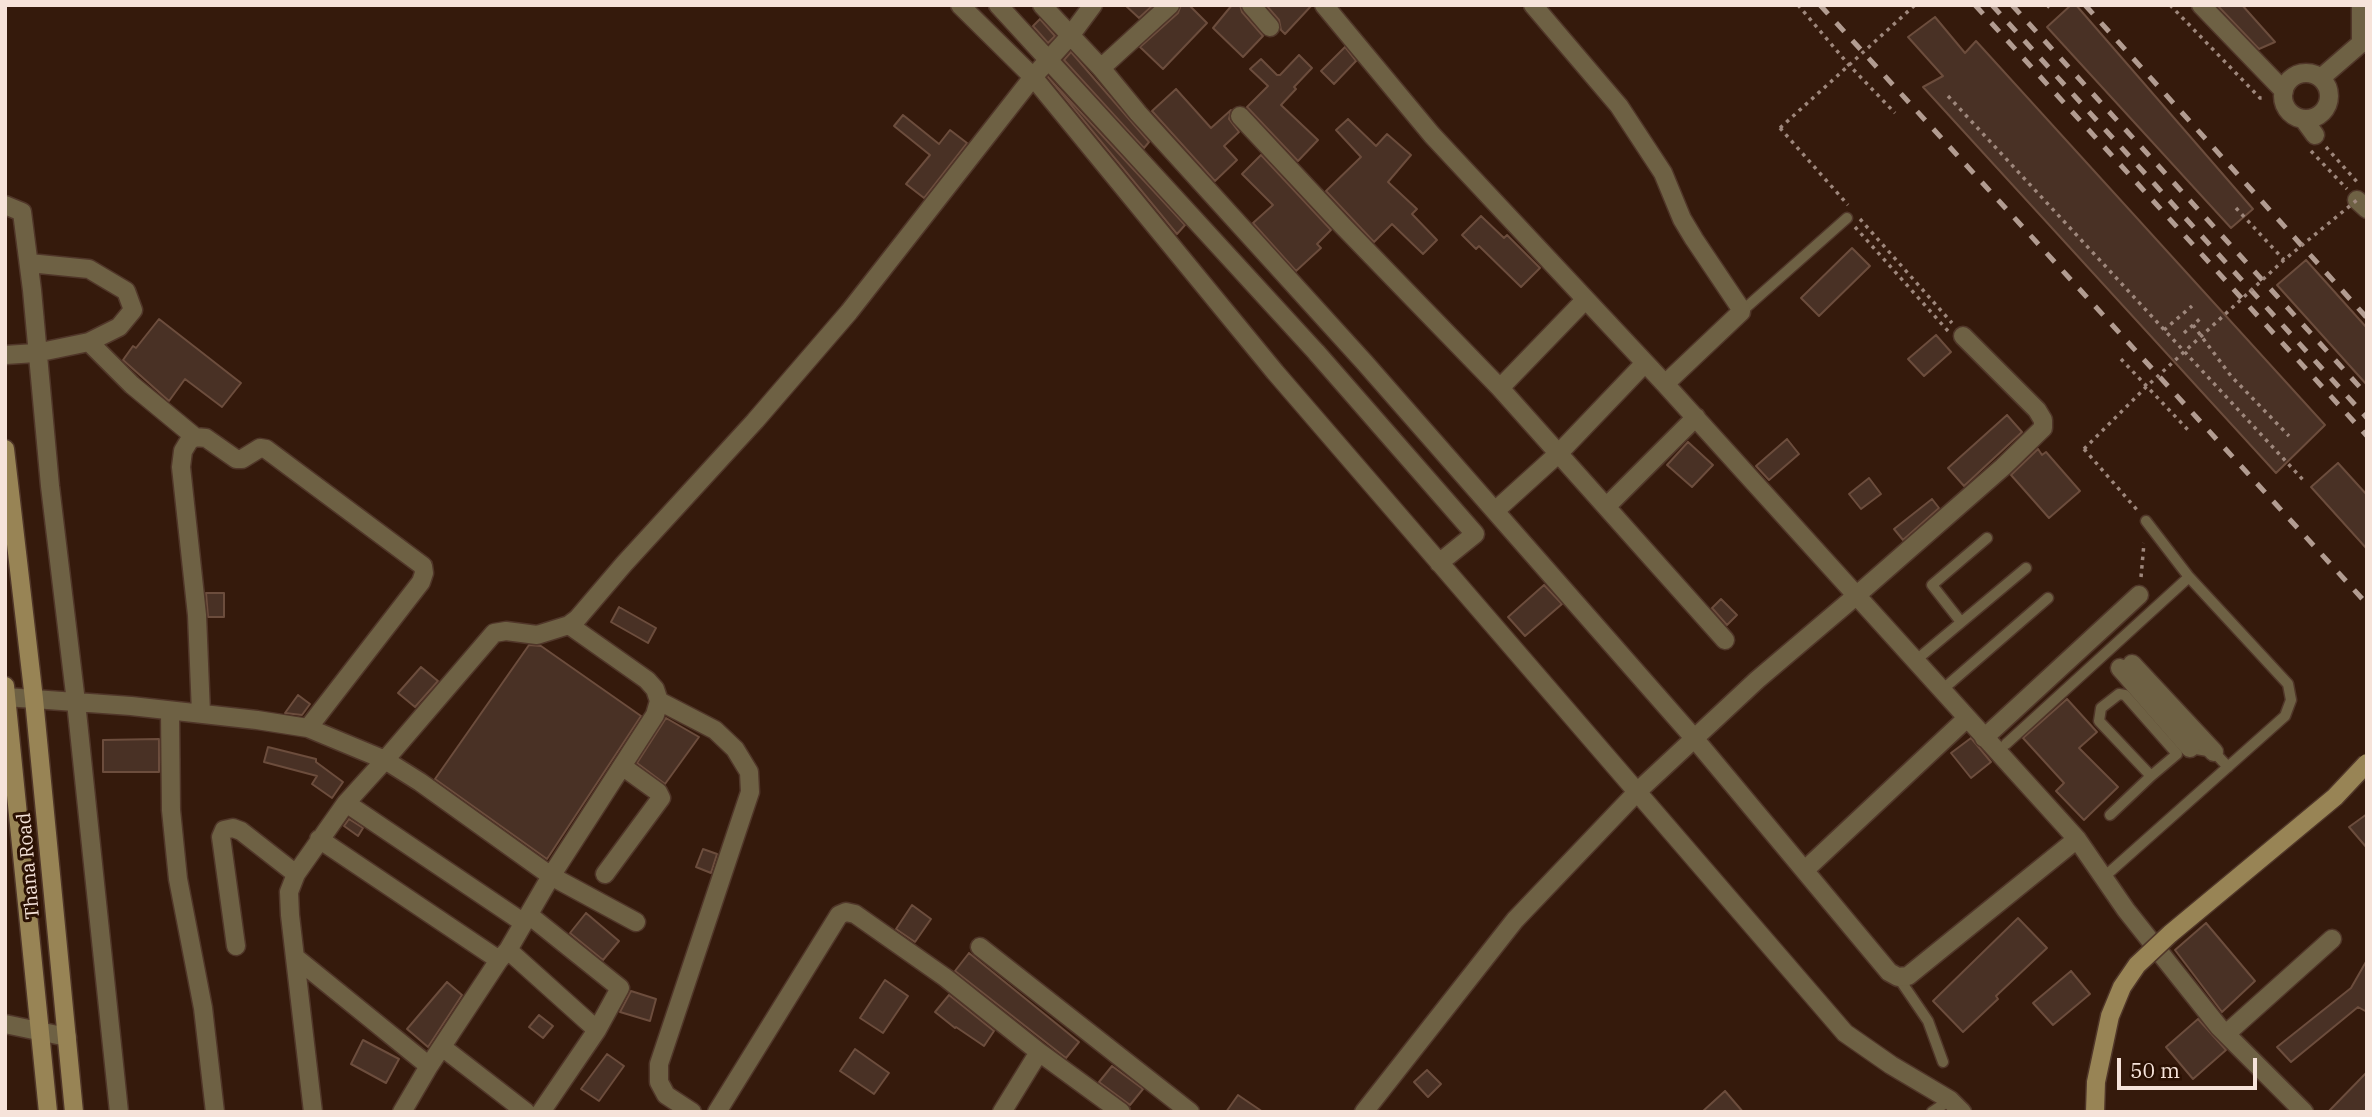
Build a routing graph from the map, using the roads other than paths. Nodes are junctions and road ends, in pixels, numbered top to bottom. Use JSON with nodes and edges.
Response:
{"nodes":[{"id":1,"x":960,"y":5,"type":"edge"},
{"id":2,"x":998,"y":5,"type":"edge"},
{"id":3,"x":1042,"y":5,"type":"edge"},
{"id":4,"x":1093,"y":5,"type":"edge"},
{"id":5,"x":1170,"y":5,"type":"edge"},
{"id":6,"x":1251,"y":5,"type":"edge"},
{"id":7,"x":1324,"y":5,"type":"edge"},
{"id":8,"x":1533,"y":5,"type":"edge"},
{"id":9,"x":2201,"y":5,"type":"edge"},
{"id":10,"x":2361,"y":5,"type":"edge"},
{"id":11,"x":1270,"y":27,"type":"dead end"},
{"id":12,"x":1070,"y":36,"type":"junction"},
{"id":13,"x":2364,"y":41,"type":"edge"},
{"id":14,"x":1048,"y":60,"type":"junction"},
{"id":15,"x":1101,"y":68,"type":"junction"},
{"id":16,"x":1033,"y":77,"type":"junction"},
{"id":17,"x":2322,"y":77,"type":"junction"},
{"id":18,"x":2283,"y":93,"type":"junction"},
{"id":19,"x":1240,"y":116,"type":"dead end"},
{"id":20,"x":2304,"y":120,"type":"junction"},
{"id":21,"x":2311,"y":141,"type":"road end"},
{"id":22,"x":5,"y":205,"type":"edge"},
{"id":23,"x":1847,"y":218,"type":"road end"},
{"id":24,"x":29,"y":263,"type":"junction"},
{"id":25,"x":1585,"y":300,"type":"junction"},
{"id":26,"x":1741,"y":312,"type":"junction"},
{"id":27,"x":1964,"y":336,"type":"road end"},
{"id":28,"x":89,"y":342,"type":"junction"},
{"id":29,"x":36,"y":353,"type":"junction"},
{"id":30,"x":5,"y":355,"type":"edge"},
{"id":31,"x":1645,"y":363,"type":"junction"},
{"id":32,"x":1665,"y":384,"type":"junction"},
{"id":33,"x":1500,"y":388,"type":"junction"},
{"id":34,"x":1696,"y":417,"type":"junction"},
{"id":35,"x":195,"y":437,"type":"junction"},
{"id":36,"x":5,"y":450,"type":"edge"},
{"id":37,"x":1559,"y":453,"type":"junction"},
{"id":38,"x":1606,"y":506,"type":"junction"},
{"id":39,"x":1496,"y":513,"type":"junction"},
{"id":40,"x":2146,"y":521,"type":"road end"},
{"id":41,"x":1475,"y":534,"type":"junction"},
{"id":42,"x":10,"y":535,"type":"edge"},
{"id":43,"x":1987,"y":538,"type":"dead end"},
{"id":44,"x":1439,"y":563,"type":"junction"},
{"id":45,"x":2026,"y":568,"type":"dead end"},
{"id":46,"x":2189,"y":577,"type":"junction"},
{"id":47,"x":2139,"y":594,"type":"road end"},
{"id":48,"x":1857,"y":596,"type":"junction"},
{"id":49,"x":2048,"y":598,"type":"dead end"},
{"id":50,"x":1962,"y":622,"type":"junction"},
{"id":51,"x":569,"y":625,"type":"junction"},
{"id":52,"x":1725,"y":640,"type":"dead end"},
{"id":53,"x":1915,"y":661,"type":"junction"},
{"id":54,"x":1942,"y":690,"type":"junction"},
{"id":55,"x":6,"y":692,"type":"edge"},
{"id":56,"x":34,"y":699,"type":"junction"},
{"id":57,"x":659,"y":701,"type":"junction"},
{"id":58,"x":76,"y":702,"type":"junction"},
{"id":59,"x":170,"y":711,"type":"junction"},
{"id":60,"x":201,"y":713,"type":"junction"},
{"id":61,"x":1966,"y":719,"type":"junction"},
{"id":62,"x":308,"y":728,"type":"junction"},
{"id":63,"x":1694,"y":738,"type":"junction"},
{"id":64,"x":1984,"y":738,"type":"junction"},
{"id":65,"x":2006,"y":744,"type":"dead end"},
{"id":66,"x":2183,"y":751,"type":"junction"},
{"id":67,"x":2214,"y":752,"type":"junction"},
{"id":68,"x":385,"y":760,"type":"junction"},
{"id":69,"x":2367,"y":763,"type":"edge"},
{"id":70,"x":622,"y":766,"type":"junction"},
{"id":71,"x":2228,"y":766,"type":"junction"},
{"id":72,"x":2151,"y":776,"type":"junction"},
{"id":73,"x":1637,"y":791,"type":"junction"},
{"id":74,"x":346,"y":803,"type":"junction"},
{"id":75,"x":2109,"y":815,"type":"dead end"},
{"id":76,"x":319,"y":839,"type":"junction"},
{"id":77,"x":2077,"y":839,"type":"junction"},
{"id":78,"x":1805,"y":870,"type":"junction"},
{"id":79,"x":296,"y":874,"type":"junction"},
{"id":80,"x":605,"y":874,"type":"dead end"},
{"id":81,"x":551,"y":876,"type":"junction"},
{"id":82,"x":2103,"y":878,"type":"junction"},
{"id":83,"x":527,"y":919,"type":"junction"},
{"id":84,"x":636,"y":922,"type":"dead end"},
{"id":85,"x":2332,"y":939,"type":"dead end"},
{"id":86,"x":236,"y":947,"type":"dead end"},
{"id":87,"x":981,"y":947,"type":"dead end"},
{"id":88,"x":504,"y":955,"type":"junction"},
{"id":89,"x":296,"y":957,"type":"junction"},
{"id":90,"x":1898,"y":977,"type":"junction"},
{"id":91,"x":5,"y":1024,"type":"edge"},
{"id":92,"x":597,"y":1030,"type":"junction"},
{"id":93,"x":41,"y":1032,"type":"junction"},
{"id":94,"x":2226,"y":1034,"type":"junction"},
{"id":95,"x":67,"y":1037,"type":"junction"},
{"id":96,"x":442,"y":1047,"type":"junction"},
{"id":97,"x":1039,"y":1052,"type":"junction"},
{"id":98,"x":1943,"y":1062,"type":"dead end"},
{"id":99,"x":429,"y":1066,"type":"junction"},
{"id":100,"x":1102,"y":1106,"type":"edge"},
{"id":101,"x":1956,"y":1106,"type":"edge"},
{"id":102,"x":48,"y":1112,"type":"edge"},
{"id":103,"x":74,"y":1112,"type":"edge"},
{"id":104,"x":119,"y":1112,"type":"edge"},
{"id":105,"x":215,"y":1112,"type":"edge"},
{"id":106,"x":313,"y":1112,"type":"edge"},
{"id":107,"x":401,"y":1112,"type":"edge"},
{"id":108,"x":526,"y":1112,"type":"edge"},
{"id":109,"x":541,"y":1112,"type":"edge"},
{"id":110,"x":692,"y":1112,"type":"edge"},
{"id":111,"x":718,"y":1112,"type":"edge"},
{"id":112,"x":1002,"y":1112,"type":"edge"},
{"id":113,"x":1121,"y":1112,"type":"edge"},
{"id":114,"x":1190,"y":1112,"type":"edge"},
{"id":115,"x":1364,"y":1112,"type":"edge"},
{"id":116,"x":1932,"y":1112,"type":"edge"},
{"id":117,"x":2095,"y":1112,"type":"edge"},
{"id":118,"x":2304,"y":1112,"type":"edge"}],
"edges":[{"from":1,"to":16,"type":"street"},
{"from":2,"to":14,"type":"street"},
{"from":3,"to":12,"type":"street"},
{"from":4,"to":12,"type":"street"},
{"from":5,"to":15,"type":"street"},
{"from":6,"to":11,"type":"street"},
{"from":7,"to":25,"type":"street"},
{"from":8,"to":26,"type":"street"},
{"from":9,"to":18,"type":"street"},
{"from":10,"to":13,"type":"street"},
{"from":12,"to":14,"type":"street"},
{"from":12,"to":15,"type":"street"},
{"from":13,"to":17,"type":"street"},
{"from":14,"to":16,"type":"street"},
{"from":14,"to":41,"type":"street"},
{"from":15,"to":39,"type":"street"},
{"from":16,"to":44,"type":"street"},
{"from":16,"to":51,"type":"street"},
{"from":17,"to":18,"type":"street"},
{"from":17,"to":20,"type":"street"},
{"from":18,"to":20,"type":"street"},
{"from":19,"to":33,"type":"street"},
{"from":20,"to":21,"type":"street"},
{"from":22,"to":24,"type":"street"},
{"from":23,"to":26,"type":"lane"},
{"from":24,"to":28,"type":"street"},
{"from":24,"to":29,"type":"street"},
{"from":25,"to":31,"type":"street"},
{"from":25,"to":33,"type":"street"},
{"from":26,"to":32,"type":"street"},
{"from":27,"to":48,"type":"street"},
{"from":28,"to":29,"type":"street"},
{"from":28,"to":35,"type":"street"},
{"from":29,"to":30,"type":"street"},
{"from":29,"to":58,"type":"street"},
{"from":31,"to":32,"type":"street"},
{"from":31,"to":37,"type":"street"},
{"from":32,"to":34,"type":"street"},
{"from":33,"to":37,"type":"street"},
{"from":34,"to":38,"type":"street"},
{"from":34,"to":48,"type":"street"},
{"from":35,"to":60,"type":"street"},
{"from":35,"to":62,"type":"street"},
{"from":36,"to":42,"type":"street","name":"Thana Road"},
{"from":37,"to":38,"type":"street"},
{"from":37,"to":39,"type":"street"},
{"from":38,"to":52,"type":"street"},
{"from":39,"to":41,"type":"street"},
{"from":39,"to":63,"type":"street"},
{"from":40,"to":46,"type":"lane"},
{"from":41,"to":44,"type":"street"},
{"from":42,"to":56,"type":"street","name":"Thana Road"},
{"from":43,"to":50,"type":"lane"},
{"from":44,"to":73,"type":"street"},
{"from":45,"to":50,"type":"lane"},
{"from":46,"to":65,"type":"lane"},
{"from":46,"to":71,"type":"lane"},
{"from":47,"to":64,"type":"street"},
{"from":48,"to":53,"type":"street"},
{"from":48,"to":63,"type":"street"},
{"from":49,"to":54,"type":"lane"},
{"from":50,"to":53,"type":"lane"},
{"from":51,"to":57,"type":"street"},
{"from":51,"to":68,"type":"street"},
{"from":53,"to":54,"type":"street"},
{"from":54,"to":61,"type":"street"},
{"from":55,"to":56,"type":"street"},
{"from":55,"to":93,"type":"street","name":"Thana Road"},
{"from":56,"to":58,"type":"street"},
{"from":56,"to":95,"type":"street","name":"Thana Road"},
{"from":57,"to":70,"type":"street"},
{"from":57,"to":110,"type":"street"},
{"from":58,"to":59,"type":"street"},
{"from":58,"to":104,"type":"street"},
{"from":59,"to":60,"type":"street"},
{"from":59,"to":105,"type":"street"},
{"from":60,"to":62,"type":"street"},
{"from":61,"to":64,"type":"street"},
{"from":61,"to":78,"type":"street"},
{"from":62,"to":68,"type":"street"},
{"from":63,"to":73,"type":"street"},
{"from":63,"to":78,"type":"street"},
{"from":64,"to":77,"type":"street"},
{"from":66,"to":67,"type":"lane"},
{"from":66,"to":67,"type":"street"},
{"from":66,"to":72,"type":"lane"},
{"from":66,"to":72,"type":"lane"},
{"from":67,"to":71,"type":"lane"},
{"from":68,"to":74,"type":"street"},
{"from":68,"to":81,"type":"street"},
{"from":69,"to":117,"type":"street","bridge":true},
{"from":70,"to":80,"type":"street"},
{"from":70,"to":81,"type":"street"},
{"from":71,"to":82,"type":"lane"},
{"from":72,"to":75,"type":"lane"},
{"from":73,"to":101,"type":"street"},
{"from":73,"to":115,"type":"street"},
{"from":74,"to":76,"type":"street"},
{"from":74,"to":83,"type":"street"},
{"from":76,"to":79,"type":"street"},
{"from":76,"to":88,"type":"street"},
{"from":77,"to":82,"type":"street"},
{"from":77,"to":90,"type":"street"},
{"from":78,"to":90,"type":"street"},
{"from":79,"to":86,"type":"street"},
{"from":79,"to":89,"type":"street"},
{"from":81,"to":83,"type":"street"},
{"from":81,"to":84,"type":"street"},
{"from":82,"to":94,"type":"street"},
{"from":83,"to":88,"type":"street"},
{"from":83,"to":92,"type":"street"},
{"from":85,"to":94,"type":"street"},
{"from":87,"to":114,"type":"street"},
{"from":88,"to":92,"type":"street"},
{"from":88,"to":96,"type":"street"},
{"from":89,"to":99,"type":"street"},
{"from":89,"to":106,"type":"street"},
{"from":90,"to":98,"type":"lane"},
{"from":91,"to":93,"type":"street"},
{"from":92,"to":109,"type":"street"},
{"from":93,"to":95,"type":"street"},
{"from":93,"to":102,"type":"street","name":"Thana Road"},
{"from":94,"to":118,"type":"street"},
{"from":95,"to":103,"type":"street","name":"Thana Road"},
{"from":96,"to":99,"type":"street"},
{"from":96,"to":108,"type":"street"},
{"from":97,"to":100,"type":"street"},
{"from":97,"to":111,"type":"street"},
{"from":97,"to":112,"type":"street"},
{"from":99,"to":107,"type":"street"},
{"from":100,"to":113,"type":"street"},
{"from":101,"to":116,"type":"lane"}]}
